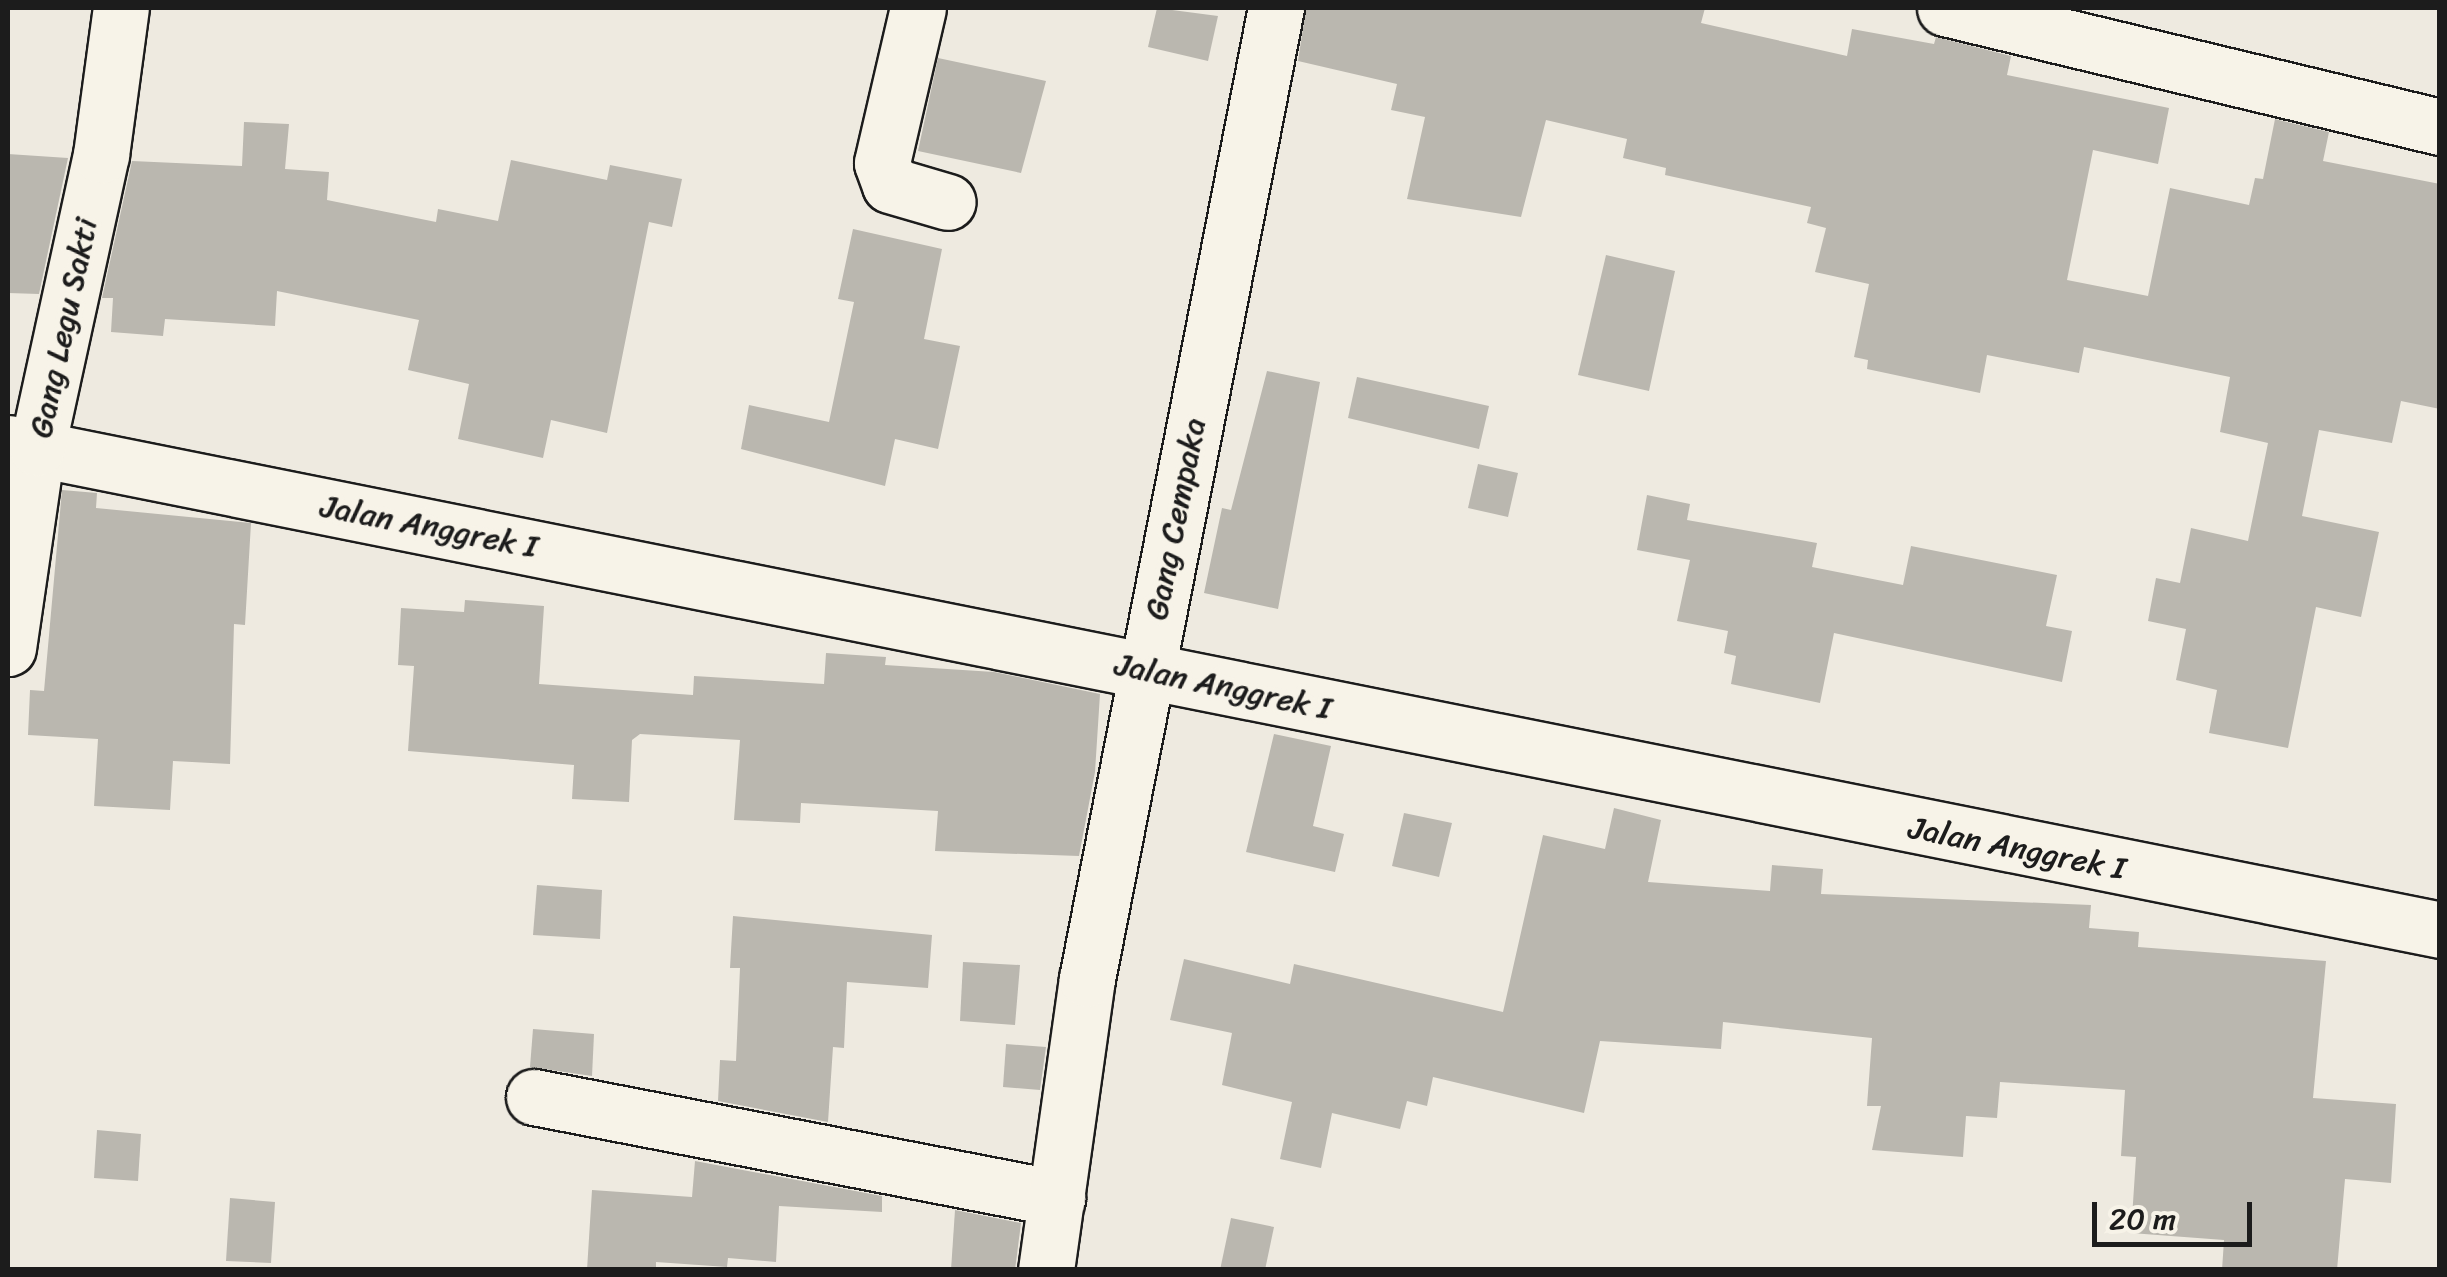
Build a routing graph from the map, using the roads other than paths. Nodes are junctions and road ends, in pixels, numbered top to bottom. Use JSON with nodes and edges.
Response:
{"nodes":[{"id":1,"x":121,"y":8,"type":"edge"},
{"id":2,"x":918,"y":8,"type":"edge"},
{"id":3,"x":1276,"y":8,"type":"edge"},
{"id":4,"x":1945,"y":8,"type":"edge"},
{"id":5,"x":2440,"y":127,"type":"edge"},
{"id":6,"x":948,"y":202,"type":"dead end"},
{"id":7,"x":22,"y":446,"type":"edge"},
{"id":8,"x":8,"y":648,"type":"edge"},
{"id":9,"x":1148,"y":672,"type":"junction"},
{"id":10,"x":2440,"y":930,"type":"edge"},
{"id":11,"x":534,"y":1097,"type":"dead end"},
{"id":12,"x":1057,"y":1198,"type":"junction"},
{"id":13,"x":1046,"y":1270,"type":"edge"}],
"edges":[{"from":1,"to":7,"type":"street","name":"Gang Legu Sakti"},
{"from":2,"to":6,"type":"street"},
{"from":3,"to":9,"type":"street","name":"Gang Cempaka"},
{"from":4,"to":5,"type":"street"},
{"from":7,"to":8,"type":"street","name":"Gang Legu Sakti"},
{"from":7,"to":9,"type":"street","name":"Jalan Anggrek I"},
{"from":9,"to":10,"type":"street","name":"Jalan Anggrek I"},
{"from":9,"to":12,"type":"street","name":"Gang Cempaka"},
{"from":11,"to":12,"type":"street"},
{"from":12,"to":13,"type":"street","name":"Gang Cempaka"}]}
